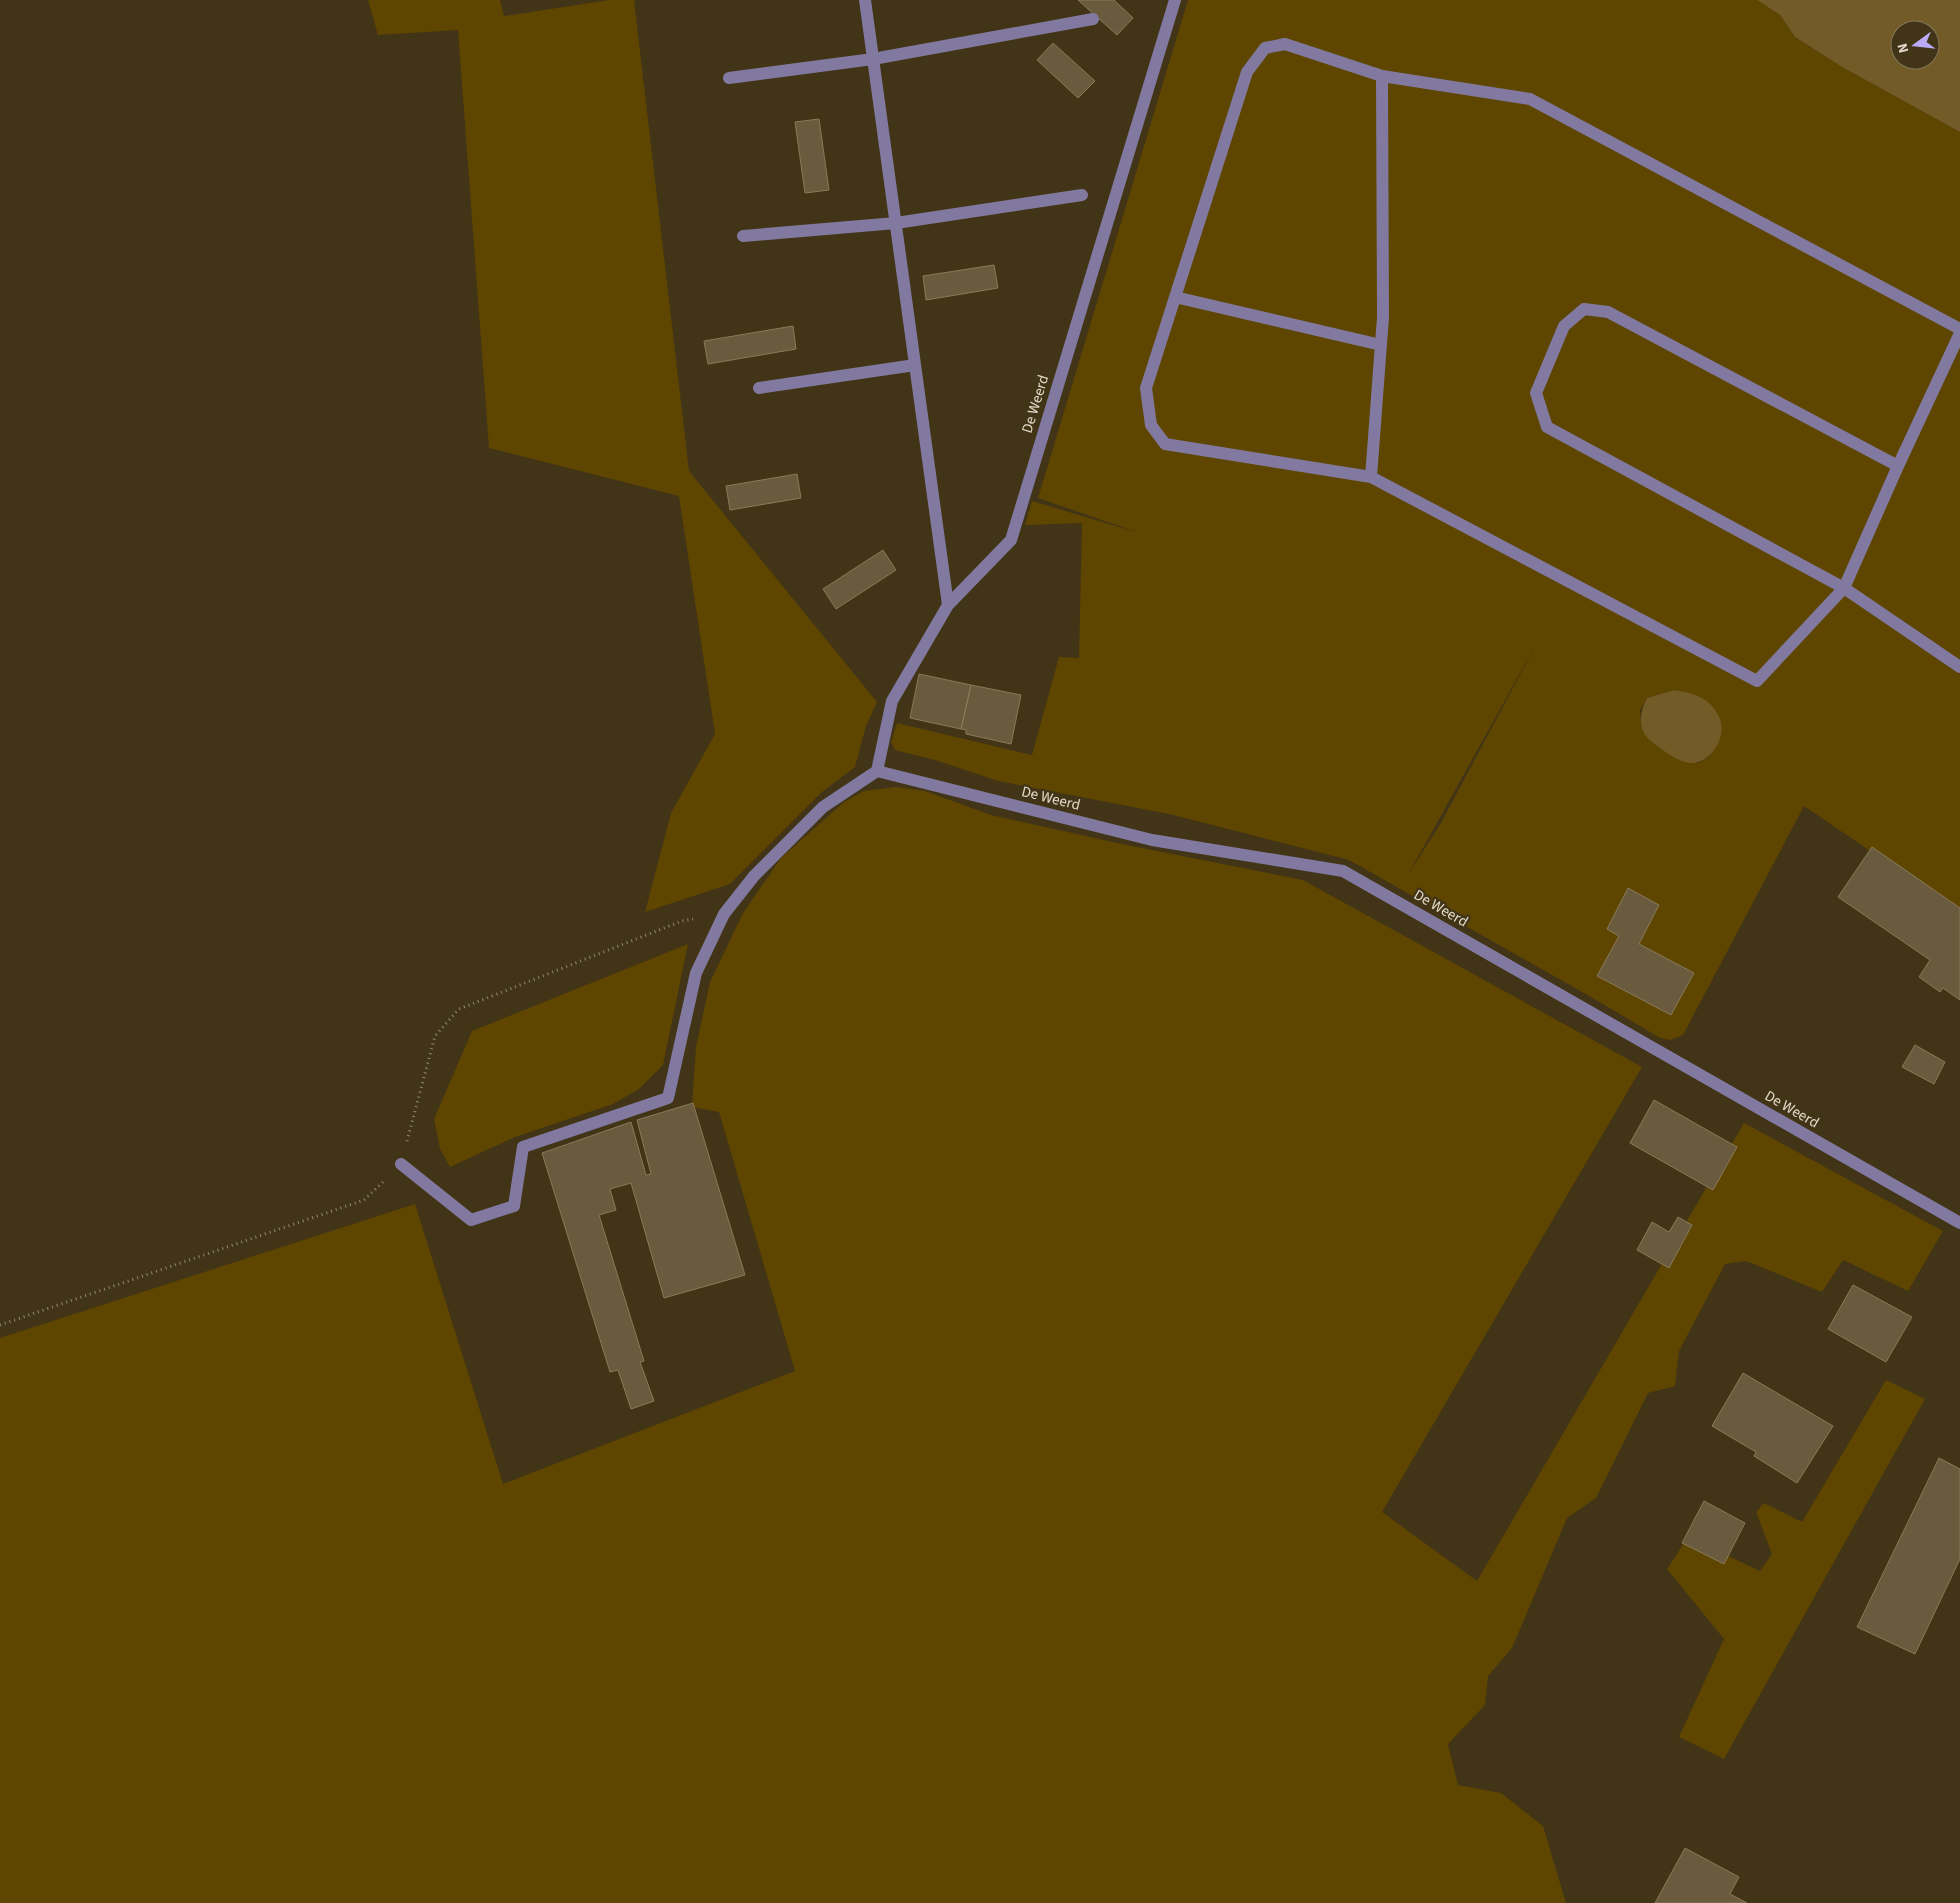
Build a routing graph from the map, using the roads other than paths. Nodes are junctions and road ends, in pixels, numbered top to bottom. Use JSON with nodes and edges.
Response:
{"nodes":[{"id":1,"x":865,"y":0,"type":"edge"},
{"id":2,"x":1175,"y":0,"type":"edge"},
{"id":3,"x":1093,"y":19,"type":"dead end"},
{"id":4,"x":873,"y":59,"type":"junction"},
{"id":5,"x":1382,"y":76,"type":"junction"},
{"id":6,"x":729,"y":78,"type":"dead end"},
{"id":7,"x":1082,"y":194,"type":"dead end"},
{"id":8,"x":896,"y":223,"type":"junction"},
{"id":9,"x":744,"y":236,"type":"dead end"},
{"id":10,"x":1175,"y":297,"type":"junction"},
{"id":11,"x":1960,"y":329,"type":"edge"},
{"id":12,"x":1960,"y":333,"type":"edge"},
{"id":13,"x":1381,"y":345,"type":"junction"},
{"id":14,"x":915,"y":365,"type":"junction"},
{"id":15,"x":759,"y":388,"type":"dead end"},
{"id":16,"x":1898,"y":466,"type":"junction"},
{"id":17,"x":1371,"y":477,"type":"junction"},
{"id":18,"x":1844,"y":588,"type":"junction"},
{"id":19,"x":948,"y":606,"type":"junction"},
{"id":20,"x":1960,"y":667,"type":"edge"},
{"id":21,"x":877,"y":771,"type":"junction"},
{"id":22,"x":401,"y":1164,"type":"road end"},
{"id":23,"x":1960,"y":1224,"type":"edge"}],
"edges":[{"from":1,"to":4,"type":"street"},
{"from":2,"to":19,"type":"street","name":"De Weerd"},
{"from":3,"to":4,"type":"street"},
{"from":4,"to":6,"type":"street"},
{"from":4,"to":8,"type":"street"},
{"from":5,"to":10,"type":"street"},
{"from":5,"to":11,"type":"street"},
{"from":5,"to":13,"type":"street"},
{"from":7,"to":8,"type":"street"},
{"from":8,"to":9,"type":"street"},
{"from":8,"to":14,"type":"street"},
{"from":10,"to":13,"type":"street"},
{"from":10,"to":17,"type":"street"},
{"from":12,"to":16,"type":"street"},
{"from":13,"to":17,"type":"street"},
{"from":14,"to":15,"type":"street"},
{"from":14,"to":19,"type":"street"},
{"from":16,"to":18,"type":"street"},
{"from":16,"to":18,"type":"street"},
{"from":17,"to":18,"type":"street"},
{"from":18,"to":20,"type":"street"},
{"from":19,"to":21,"type":"street","name":"De Weerd"},
{"from":21,"to":22,"type":"street"},
{"from":21,"to":23,"type":"street","name":"De Weerd"}]}
